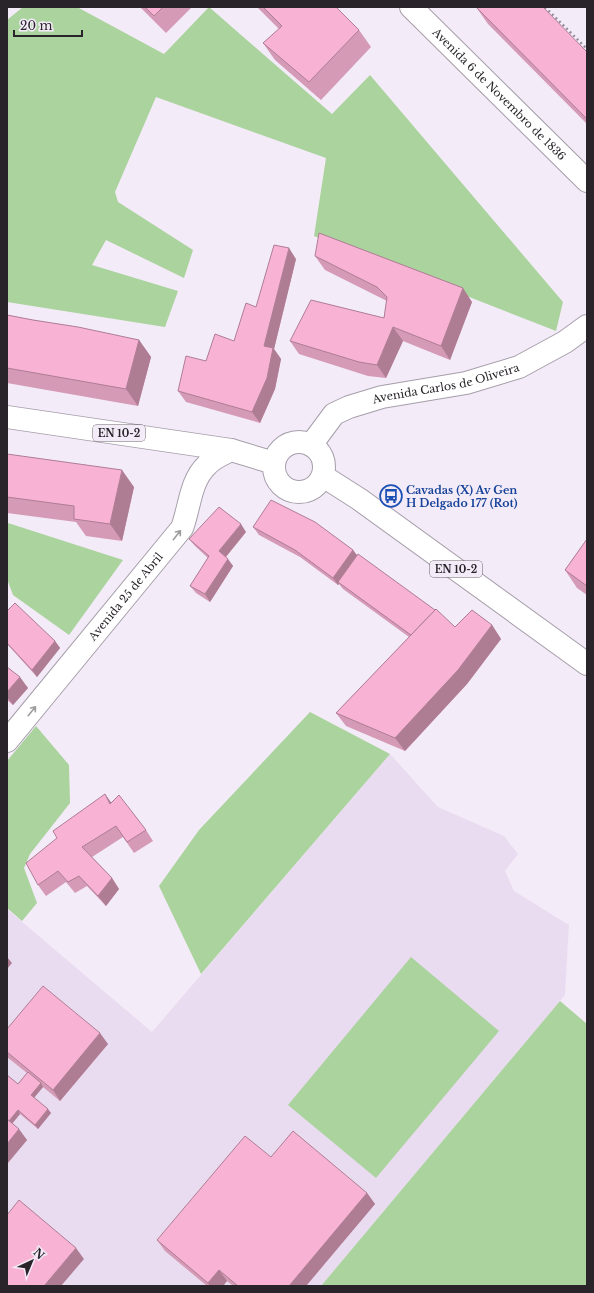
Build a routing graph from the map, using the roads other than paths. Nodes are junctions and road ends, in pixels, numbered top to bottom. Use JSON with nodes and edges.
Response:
{"nodes":[{"id":1,"x":411,"y":7,"type":"edge"},
{"id":2,"x":587,"y":180,"type":"edge"},
{"id":3,"x":587,"y":326,"type":"edge"},
{"id":4,"x":7,"y":417,"type":"edge"},
{"id":5,"x":311,"y":445,"type":"junction"},
{"id":6,"x":231,"y":450,"type":"junction"},
{"id":7,"x":274,"y":463,"type":"junction"},
{"id":8,"x":323,"y":476,"type":"junction"},
{"id":9,"x":587,"y":664,"type":"edge"},
{"id":10,"x":7,"y":741,"type":"edge"}],
"edges":[{"from":1,"to":2,"type":"main road","name":"Avenida 6 de Novembro de 1836"},
{"from":3,"to":5,"type":"main road","name":"Avenida Carlos de Oliveira"},
{"from":4,"to":6,"type":"main road","number":"EN 10-2"},
{"from":5,"to":7,"type":"main road"},
{"from":5,"to":8,"type":"main road"},
{"from":6,"to":7,"type":"main road","number":"EN 10-2"},
{"from":10,"to":6,"type":"main road","name":"Avenida 25 de Abril","one_way":true},
{"from":7,"to":8,"type":"main road"},
{"from":8,"to":9,"type":"main road","number":"EN 10-2"}]}
